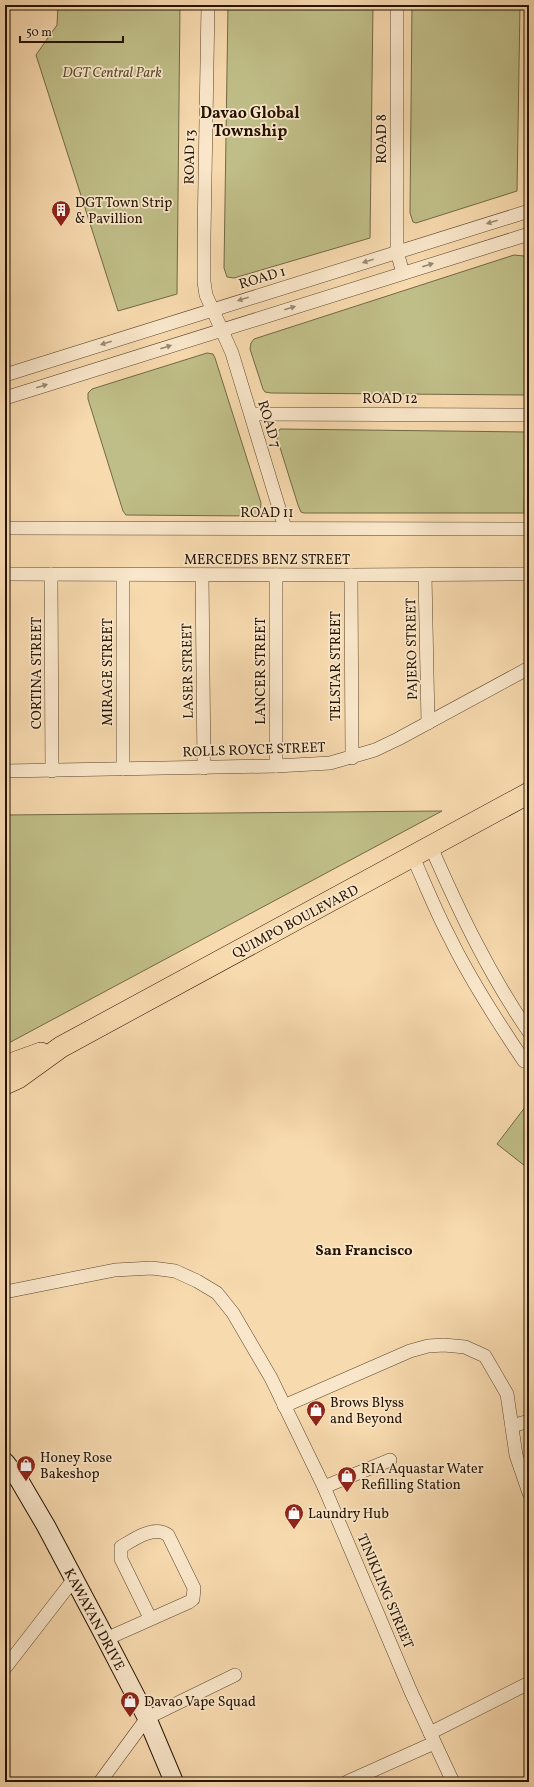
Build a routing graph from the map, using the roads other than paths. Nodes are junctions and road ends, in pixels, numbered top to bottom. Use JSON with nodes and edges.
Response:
{"nodes":[{"id":1,"x":208,"y":5,"type":"edge"},
{"id":2,"x":397,"y":5,"type":"edge"},
{"id":3,"x":529,"y":212,"type":"edge"},
{"id":4,"x":529,"y":229,"type":"edge"},
{"id":5,"x":529,"y":234,"type":"edge"},
{"id":6,"x":397,"y":252,"type":"junction"},
{"id":7,"x":403,"y":273,"type":"junction"},
{"id":8,"x":212,"y":309,"type":"junction"},
{"id":9,"x":222,"y":330,"type":"junction"},
{"id":10,"x":134,"y":334,"type":"junction"},
{"id":11,"x":140,"y":355,"type":"junction"},
{"id":12,"x":5,"y":375,"type":"edge"},
{"id":13,"x":5,"y":398,"type":"edge"},
{"id":14,"x":251,"y":414,"type":"junction"},
{"id":15,"x":529,"y":415,"type":"edge"},
{"id":16,"x":5,"y":528,"type":"edge"},
{"id":17,"x":285,"y":528,"type":"junction"},
{"id":18,"x":529,"y":528,"type":"edge"},
{"id":19,"x":5,"y":574,"type":"edge"},
{"id":20,"x":51,"y":574,"type":"junction"},
{"id":21,"x":529,"y":574,"type":"edge"},
{"id":22,"x":122,"y":575,"type":"junction"},
{"id":23,"x":202,"y":575,"type":"junction"},
{"id":24,"x":276,"y":575,"type":"junction"},
{"id":25,"x":351,"y":575,"type":"junction"},
{"id":26,"x":425,"y":575,"type":"junction"},
{"id":27,"x":529,"y":668,"type":"edge"},
{"id":28,"x":428,"y":723,"type":"junction"},
{"id":29,"x":352,"y":758,"type":"junction"},
{"id":30,"x":276,"y":766,"type":"junction"},
{"id":31,"x":204,"y":768,"type":"junction"},
{"id":32,"x":123,"y":769,"type":"junction"},
{"id":33,"x":52,"y":771,"type":"junction"},
{"id":34,"x":5,"y":772,"type":"edge"},
{"id":35,"x":529,"y":794,"type":"edge"},
{"id":36,"x":431,"y":847,"type":"junction"},
{"id":37,"x":413,"y":857,"type":"junction"},
{"id":38,"x":529,"y":1032,"type":"edge"},
{"id":39,"x":512,"y":1043,"type":"junction"},
{"id":40,"x":524,"y":1061,"type":"dead end"},
{"id":41,"x":8,"y":1074,"type":"edge"},
{"id":42,"x":5,"y":1292,"type":"edge"},
{"id":43,"x":284,"y":1406,"type":"junction"},
{"id":44,"x":529,"y":1421,"type":"edge"},
{"id":45,"x":512,"y":1426,"type":"junction"},
{"id":46,"x":390,"y":1460,"type":"dead end"},
{"id":47,"x":5,"y":1462,"type":"edge"},
{"id":48,"x":324,"y":1487,"type":"junction"},
{"id":49,"x":529,"y":1493,"type":"edge"},
{"id":50,"x":74,"y":1579,"type":"junction"},
{"id":51,"x":150,"y":1618,"type":"junction"},
{"id":52,"x":106,"y":1639,"type":"junction"},
{"id":53,"x":5,"y":1668,"type":"edge"},
{"id":54,"x":235,"y":1675,"type":"dead end"},
{"id":55,"x":529,"y":1683,"type":"edge"},
{"id":56,"x":147,"y":1718,"type":"junction"},
{"id":57,"x":432,"y":1738,"type":"junction"},
{"id":58,"x":100,"y":1782,"type":"edge"},
{"id":59,"x":174,"y":1782,"type":"edge"},
{"id":60,"x":347,"y":1782,"type":"edge"},
{"id":61,"x":453,"y":1782,"type":"edge"}],
"edges":[{"from":1,"to":8,"type":"street","name":"ROAD 13"},
{"from":2,"to":6,"type":"street","name":"ROAD 8"},
{"from":3,"to":4,"type":"street"},
{"from":3,"to":6,"type":"street","name":"ROAD 1","one_way":true},
{"from":7,"to":5,"type":"street","one_way":true},
{"from":6,"to":7,"type":"street","name":"ROAD 8"},
{"from":6,"to":8,"type":"street","name":"ROAD 1","one_way":true},
{"from":9,"to":7,"type":"street","one_way":true},
{"from":8,"to":9,"type":"street","name":"ROAD 13"},
{"from":8,"to":10,"type":"street","name":"ROAD 1"},
{"from":11,"to":9,"type":"street","one_way":true},
{"from":9,"to":14,"type":"street","name":"ROAD 7"},
{"from":10,"to":11,"type":"street"},
{"from":10,"to":12,"type":"street","name":"ROAD 1","one_way":true},
{"from":13,"to":11,"type":"street","one_way":true},
{"from":14,"to":15,"type":"street","name":"ROAD 12"},
{"from":14,"to":17,"type":"street","name":"ROAD 7"},
{"from":16,"to":17,"type":"street","name":"ROAD 11"},
{"from":17,"to":18,"type":"street","name":"ROAD 11"},
{"from":19,"to":20,"type":"street","name":"MERCEDES BENZ STREET"},
{"from":20,"to":22,"type":"street","name":"MERCEDES BENZ STREET"},
{"from":20,"to":33,"type":"street","name":"CORTINA STREET"},
{"from":21,"to":26,"type":"street","name":"MERCEDES BENZ STREET"},
{"from":22,"to":23,"type":"street","name":"MERCEDES BENZ STREET"},
{"from":22,"to":32,"type":"street","name":"MIRAGE STREET"},
{"from":23,"to":24,"type":"street","name":"MERCEDES BENZ STREET"},
{"from":23,"to":31,"type":"street","name":"LASER STREET"},
{"from":24,"to":25,"type":"street","name":"MERCEDES BENZ STREET"},
{"from":24,"to":30,"type":"street","name":"LANCER STREET"},
{"from":25,"to":26,"type":"street","name":"MERCEDES BENZ STREET"},
{"from":25,"to":29,"type":"street","name":"TELSTAR STREET"},
{"from":26,"to":28,"type":"street","name":"PAJERO STREET"},
{"from":27,"to":28,"type":"street","name":"ROLLS ROYCE STREET"},
{"from":28,"to":29,"type":"street","name":"ROLLS ROYCE STREET"},
{"from":29,"to":30,"type":"street","name":"ROLLS ROYCE STREET"},
{"from":30,"to":31,"type":"street","name":"ROLLS ROYCE STREET"},
{"from":31,"to":32,"type":"street","name":"ROLLS ROYCE STREET"},
{"from":32,"to":33,"type":"street","name":"ROLLS ROYCE STREET"},
{"from":33,"to":34,"type":"street","name":"ROLLS ROYCE STREET"},
{"from":35,"to":36,"type":"main road","name":"QUIMPO BOULEVARD"},
{"from":36,"to":37,"type":"main road","name":"QUIMPO BOULEVARD"},
{"from":36,"to":38,"type":"street"},
{"from":37,"to":39,"type":"street"},
{"from":37,"to":41,"type":"main road","name":"QUIMPO BOULEVARD"},
{"from":38,"to":39,"type":"street"},
{"from":39,"to":40,"type":"street"},
{"from":42,"to":43,"type":"street","name":"TINIKLING STREET"},
{"from":43,"to":45,"type":"street"},
{"from":43,"to":48,"type":"street","name":"TINIKLING STREET"},
{"from":44,"to":45,"type":"street"},
{"from":45,"to":49,"type":"street"},
{"from":46,"to":48,"type":"street"},
{"from":47,"to":50,"type":"street","name":"KAWAYAN DRIVE"},
{"from":48,"to":57,"type":"street","name":"TINIKLING STREET"},
{"from":50,"to":52,"type":"street","name":"KAWAYAN DRIVE"},
{"from":50,"to":53,"type":"street"},
{"from":51,"to":51,"type":"street"},
{"from":51,"to":52,"type":"street"},
{"from":52,"to":56,"type":"street","name":"KAWAYAN DRIVE"},
{"from":54,"to":56,"type":"street"},
{"from":55,"to":57,"type":"street"},
{"from":56,"to":58,"type":"street"},
{"from":56,"to":59,"type":"street","name":"KAWAYAN DRIVE"},
{"from":57,"to":60,"type":"street"},
{"from":57,"to":61,"type":"street","name":"TINIKLING STREET"}]}
